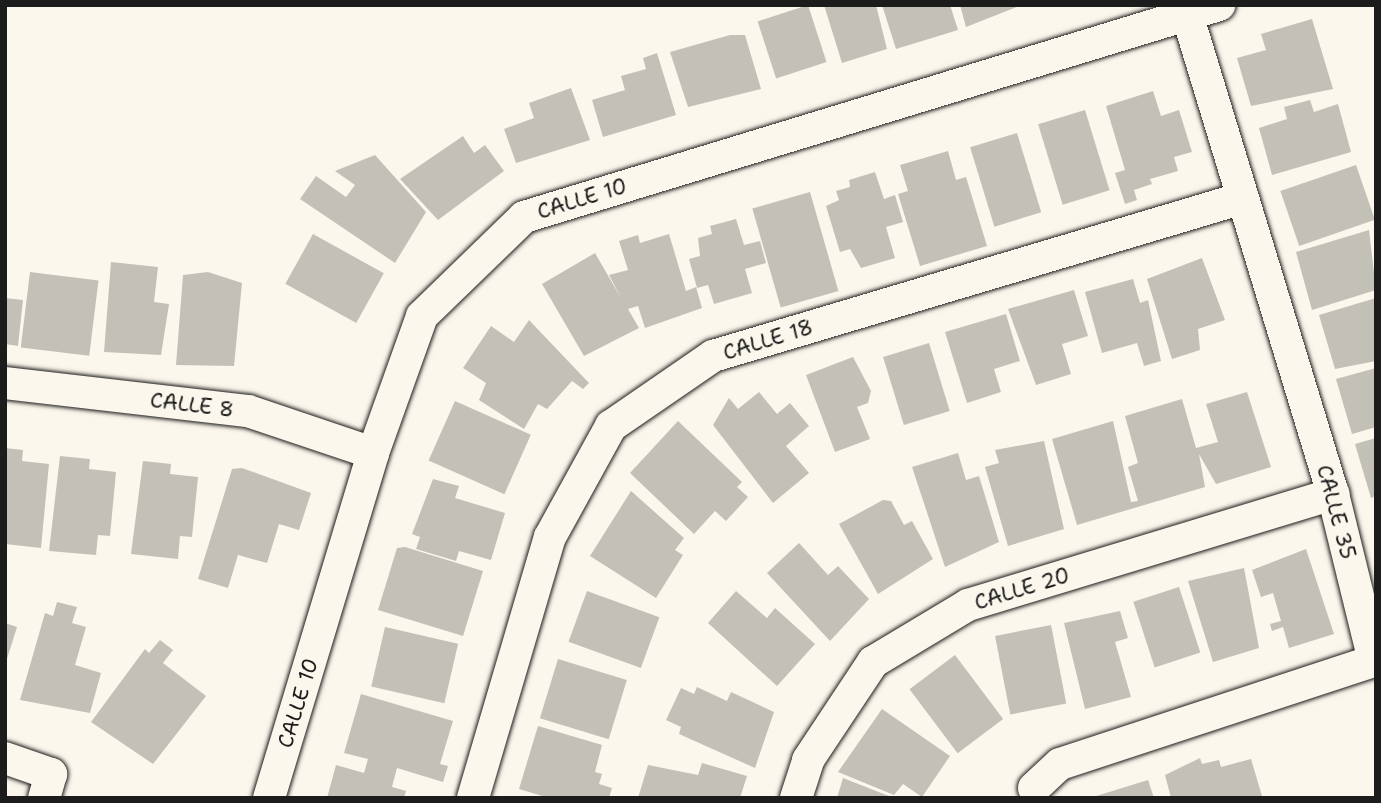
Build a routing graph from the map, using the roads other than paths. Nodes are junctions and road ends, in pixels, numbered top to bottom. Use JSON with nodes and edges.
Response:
{"nodes":[{"id":1,"x":1219,"y":5,"type":"edge"},
{"id":2,"x":1186,"y":14,"type":"junction"},
{"id":3,"x":1243,"y":198,"type":"junction"},
{"id":4,"x":5,"y":383,"type":"edge"},
{"id":5,"x":373,"y":453,"type":"junction"},
{"id":6,"x":1333,"y":494,"type":"junction"},
{"id":7,"x":5,"y":758,"type":"edge"},
{"id":8,"x":47,"y":786,"type":"edge"},
{"id":9,"x":1034,"y":788,"type":"dead end"},
{"id":10,"x":270,"y":798,"type":"edge"},
{"id":11,"x":473,"y":798,"type":"edge"},
{"id":12,"x":796,"y":798,"type":"edge"}],
"edges":[{"from":1,"to":2,"type":"street","name":"CALLE 10"},
{"from":2,"to":3,"type":"street","name":"CALLE 35"},
{"from":2,"to":5,"type":"street","name":"CALLE 10"},
{"from":3,"to":6,"type":"street","name":"CALLE 35"},
{"from":3,"to":11,"type":"street","name":"CALLE 18"},
{"from":4,"to":5,"type":"street","name":"CALLE 8"},
{"from":5,"to":10,"type":"street","name":"CALLE 10"},
{"from":6,"to":9,"type":"street","name":"CALLE 35"},
{"from":6,"to":12,"type":"street","name":"CALLE 20"},
{"from":7,"to":8,"type":"street"}]}
